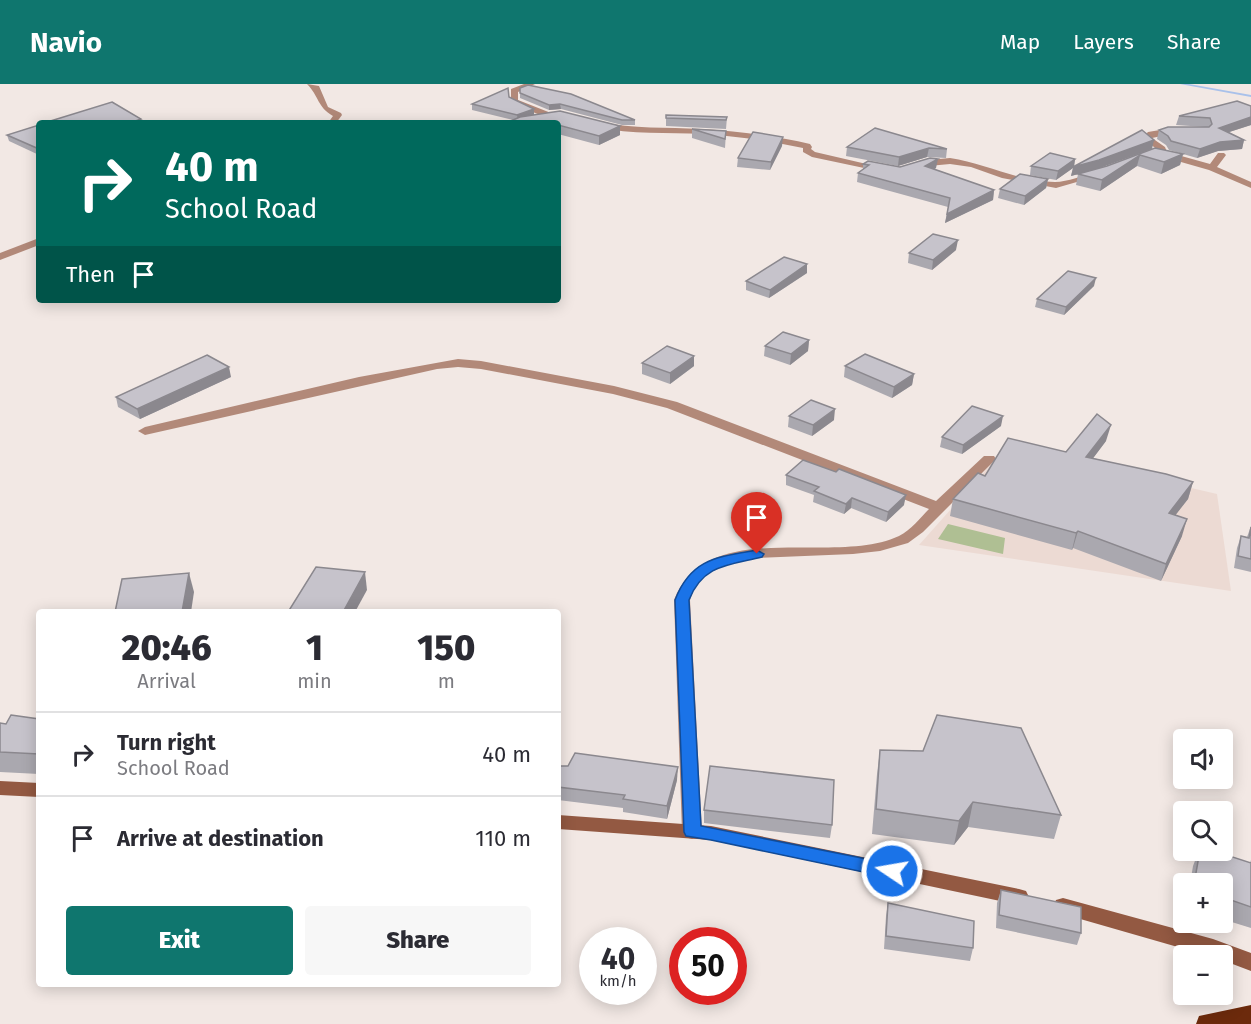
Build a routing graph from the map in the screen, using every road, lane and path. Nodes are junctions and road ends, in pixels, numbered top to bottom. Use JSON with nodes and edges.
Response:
{"nodes":[{"id":1,"x":312,"y":84,"type":"edge"},
{"id":2,"x":531,"y":84,"type":"edge"},
{"id":3,"x":560,"y":114,"type":"edge"},
{"id":4,"x":548,"y":115,"type":"junction"},
{"id":5,"x":334,"y":120,"type":"edge"},
{"id":6,"x":531,"y":120,"type":"edge"},
{"id":7,"x":590,"y":122,"type":"edge"},
{"id":8,"x":1185,"y":130,"type":"edge"},
{"id":9,"x":1151,"y":153,"type":"edge"},
{"id":10,"x":1163,"y":154,"type":"junction"},
{"id":11,"x":1221,"y":155,"type":"edge"},
{"id":12,"x":905,"y":168,"type":"edge"},
{"id":13,"x":1212,"y":168,"type":"junction"},
{"id":14,"x":892,"y":170,"type":"edge"},
{"id":15,"x":1110,"y":170,"type":"edge"},
{"id":16,"x":1251,"y":185,"type":"edge"},
{"id":17,"x":36,"y":242,"type":"edge"},
{"id":18,"x":0,"y":257,"type":"edge"},
{"id":19,"x":146,"y":431,"type":"dead end"},
{"id":20,"x":989,"y":459,"type":"dead end"},
{"id":21,"x":938,"y":507,"type":"junction"},
{"id":22,"x":0,"y":788,"type":"edge"},
{"id":23,"x":36,"y":790,"type":"edge"},
{"id":24,"x":561,"y":822,"type":"edge"},
{"id":25,"x":692,"y":832,"type":"junction"},
{"id":26,"x":1251,"y":962,"type":"edge"},
{"id":27,"x":1251,"y":1016,"type":"edge"},
{"id":28,"x":1208,"y":1024,"type":"edge"}],
"edges":[{"from":1,"to":5,"type":"street"},
{"from":2,"to":4,"type":"street"},
{"from":3,"to":4,"type":"street"},
{"from":4,"to":6,"type":"street"},
{"from":7,"to":14,"type":"street"},
{"from":8,"to":10,"type":"street"},
{"from":9,"to":10,"type":"street"},
{"from":10,"to":13,"type":"street"},
{"from":11,"to":13,"type":"street"},
{"from":12,"to":15,"type":"street"},
{"from":13,"to":16,"type":"street"},
{"from":17,"to":18,"type":"street"},
{"from":19,"to":21,"type":"street"},
{"from":20,"to":21,"type":"street"},
{"from":21,"to":25,"type":"street"},
{"from":22,"to":23,"type":"main road"},
{"from":24,"to":25,"type":"main road"},
{"from":25,"to":26,"type":"main road"},
{"from":27,"to":28,"type":"highway"}]}
